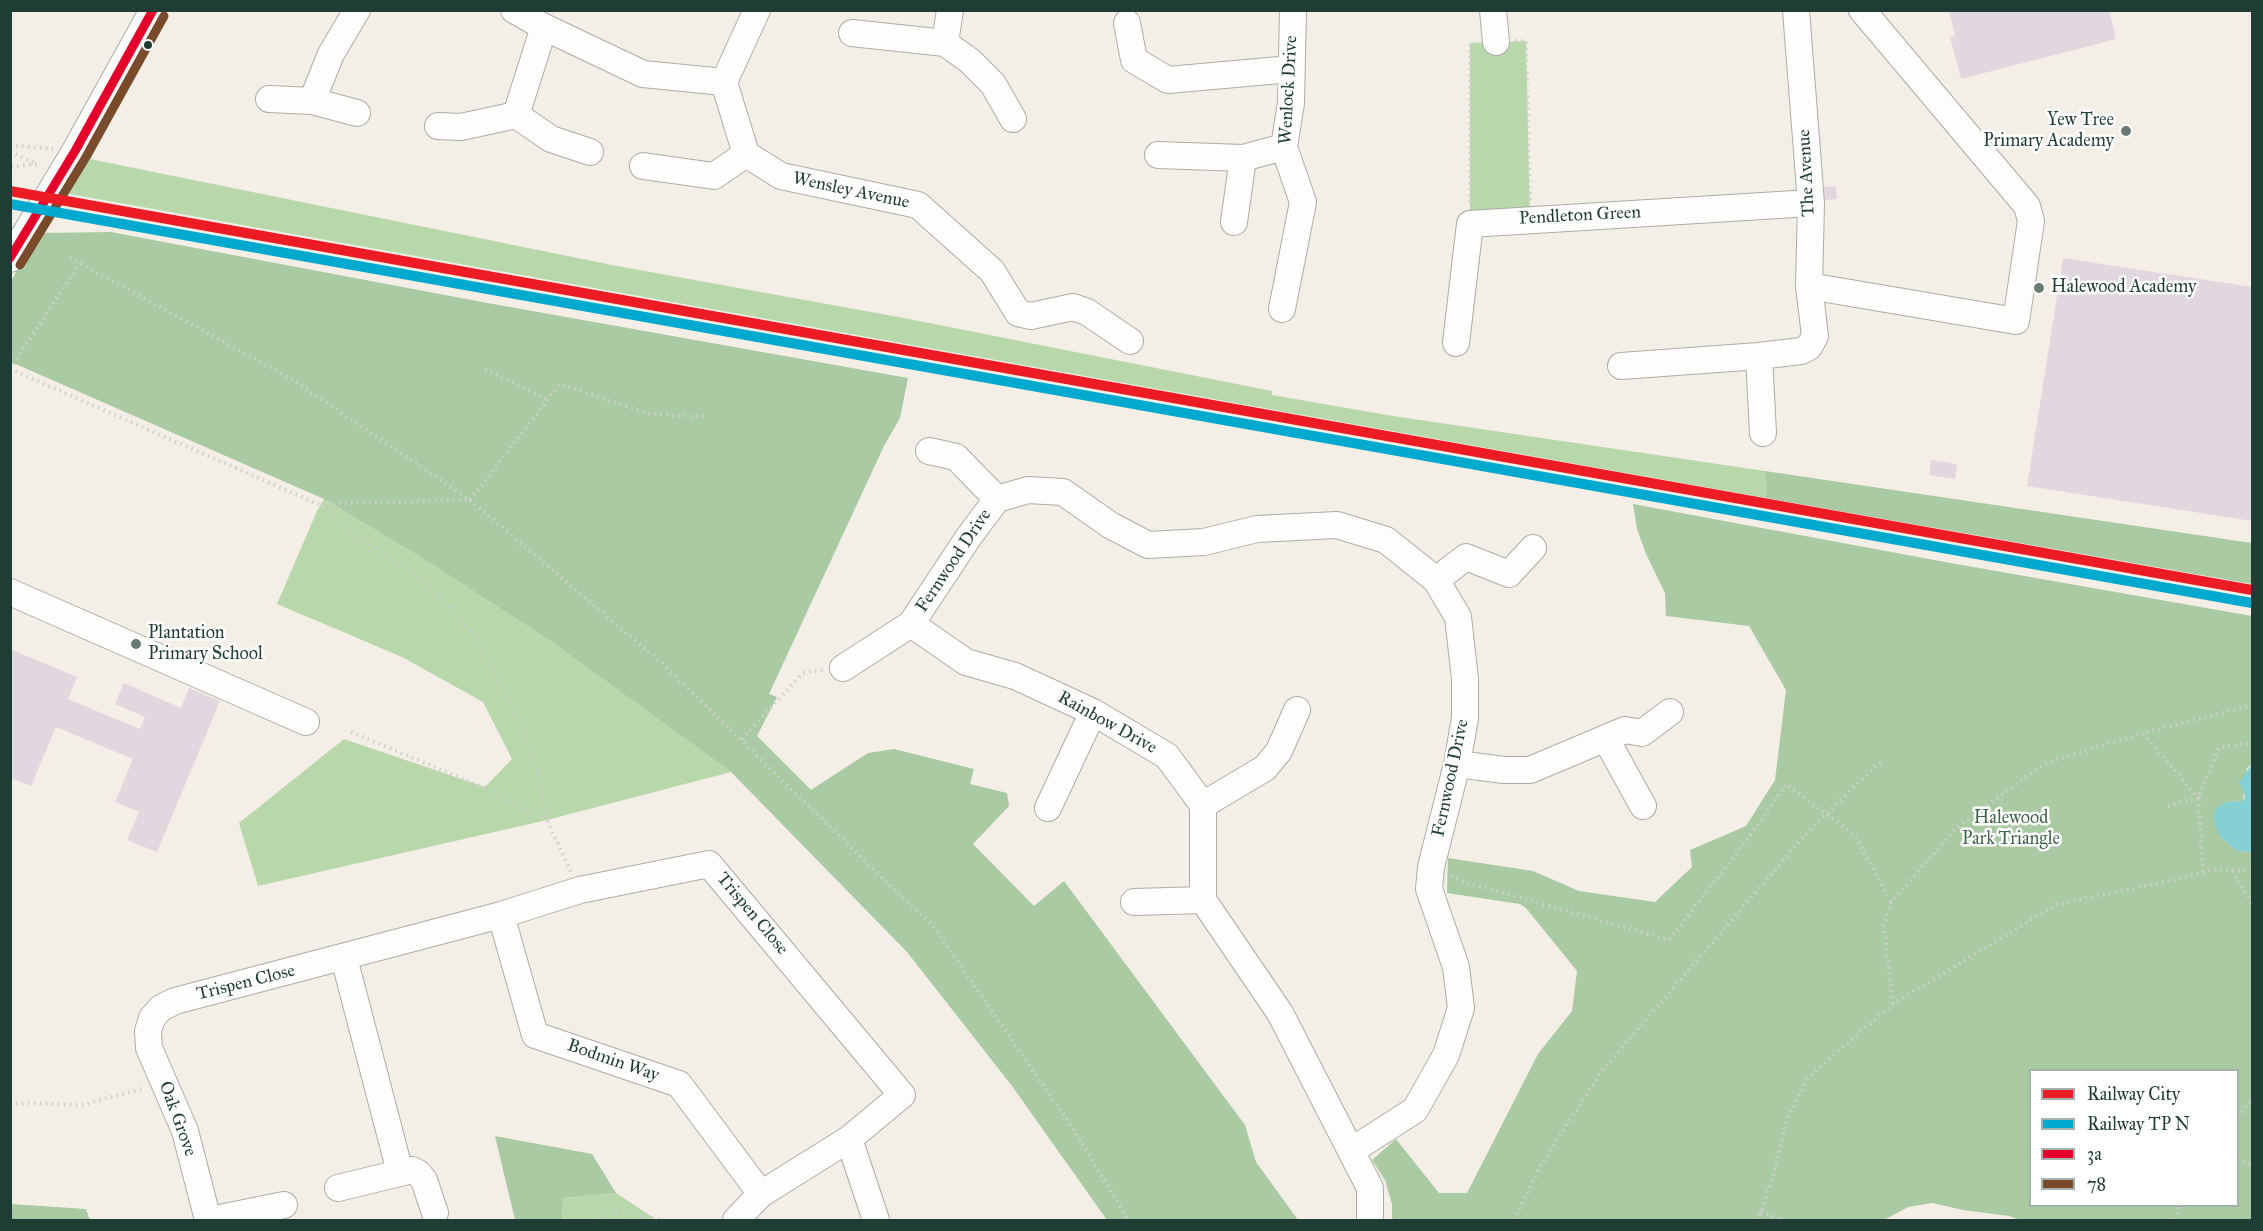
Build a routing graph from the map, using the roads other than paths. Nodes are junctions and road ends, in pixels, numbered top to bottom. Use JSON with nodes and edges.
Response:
{"nodes":[{"id":1,"x":153,"y":10,"type":"edge"},
{"id":2,"x":357,"y":10,"type":"edge"},
{"id":3,"x":514,"y":10,"type":"edge"},
{"id":4,"x":757,"y":10,"type":"edge"},
{"id":5,"x":950,"y":10,"type":"edge"},
{"id":6,"x":1293,"y":10,"type":"edge"},
{"id":7,"x":1493,"y":10,"type":"edge"},
{"id":8,"x":1796,"y":10,"type":"edge"},
{"id":9,"x":1863,"y":10,"type":"edge"},
{"id":10,"x":1127,"y":23,"type":"dead end"},
{"id":11,"x":544,"y":27,"type":"junction"},
{"id":12,"x":852,"y":33,"type":"dead end"},
{"id":13,"x":1496,"y":42,"type":"road end"},
{"id":14,"x":945,"y":43,"type":"junction"},
{"id":15,"x":1291,"y":69,"type":"junction"},
{"id":16,"x":724,"y":82,"type":"junction"},
{"id":17,"x":269,"y":99,"type":"dead end"},
{"id":18,"x":312,"y":101,"type":"junction"},
{"id":19,"x":357,"y":113,"type":"dead end"},
{"id":20,"x":516,"y":115,"type":"junction"},
{"id":21,"x":1013,"y":119,"type":"dead end"},
{"id":22,"x":438,"y":126,"type":"dead end"},
{"id":23,"x":1284,"y":147,"type":"junction"},
{"id":24,"x":590,"y":152,"type":"dead end"},
{"id":25,"x":746,"y":154,"type":"junction"},
{"id":26,"x":1158,"y":154,"type":"dead end"},
{"id":27,"x":1243,"y":158,"type":"junction"},
{"id":28,"x":644,"y":166,"type":"dead end"},
{"id":29,"x":1810,"y":203,"type":"junction"},
{"id":30,"x":1234,"y":222,"type":"dead end"},
{"id":31,"x":10,"y":259,"type":"edge"},
{"id":32,"x":1809,"y":286,"type":"junction"},
{"id":33,"x":1282,"y":309,"type":"dead end"},
{"id":34,"x":1130,"y":341,"type":"dead end"},
{"id":35,"x":1456,"y":343,"type":"dead end"},
{"id":36,"x":1759,"y":356,"type":"junction"},
{"id":37,"x":1621,"y":366,"type":"dead end"},
{"id":38,"x":1763,"y":433,"type":"dead end"},
{"id":39,"x":929,"y":451,"type":"dead end"},
{"id":40,"x":997,"y":499,"type":"junction"},
{"id":41,"x":1533,"y":548,"type":"dead end"},
{"id":42,"x":1436,"y":580,"type":"junction"},
{"id":43,"x":10,"y":592,"type":"edge"},
{"id":44,"x":911,"y":624,"type":"junction"},
{"id":45,"x":843,"y":668,"type":"road end"},
{"id":46,"x":1297,"y":710,"type":"dead end"},
{"id":47,"x":1093,"y":712,"type":"junction"},
{"id":48,"x":1670,"y":712,"type":"dead end"},
{"id":49,"x":306,"y":722,"type":"dead end"},
{"id":50,"x":1606,"y":739,"type":"junction"},
{"id":51,"x":1457,"y":764,"type":"junction"},
{"id":52,"x":1203,"y":805,"type":"junction"},
{"id":53,"x":1643,"y":806,"type":"dead end"},
{"id":54,"x":1048,"y":808,"type":"dead end"},
{"id":55,"x":1203,"y":900,"type":"junction"},
{"id":56,"x":1134,"y":902,"type":"dead end"},
{"id":57,"x":501,"y":915,"type":"junction"},
{"id":58,"x":344,"y":958,"type":"junction"},
{"id":59,"x":152,"y":1018,"type":"joint"},
{"id":60,"x":849,"y":1138,"type":"junction"},
{"id":61,"x":1351,"y":1151,"type":"junction"},
{"id":62,"x":400,"y":1172,"type":"junction"},
{"id":63,"x":338,"y":1188,"type":"dead end"},
{"id":64,"x":761,"y":1194,"type":"junction"},
{"id":65,"x":284,"y":1205,"type":"dead end"},
{"id":66,"x":435,"y":1213,"type":"dead end"},
{"id":67,"x":209,"y":1221,"type":"edge"},
{"id":68,"x":736,"y":1221,"type":"edge"},
{"id":69,"x":876,"y":1221,"type":"edge"},
{"id":70,"x":1370,"y":1221,"type":"edge"}],
"edges":[{"from":1,"to":31,"type":"street"},
{"from":2,"to":18,"type":"street"},
{"from":3,"to":11,"type":"street"},
{"from":4,"to":16,"type":"street"},
{"from":5,"to":14,"type":"street"},
{"from":6,"to":15,"type":"street","name":"Wenlock Drive"},
{"from":7,"to":13,"type":"street"},
{"from":8,"to":29,"type":"street","name":"The Avenue"},
{"from":9,"to":32,"type":"street"},
{"from":10,"to":15,"type":"street"},
{"from":11,"to":16,"type":"street"},
{"from":11,"to":20,"type":"street"},
{"from":12,"to":14,"type":"street"},
{"from":14,"to":21,"type":"street"},
{"from":15,"to":23,"type":"street","name":"Wenlock Drive"},
{"from":16,"to":25,"type":"street"},
{"from":17,"to":18,"type":"street"},
{"from":18,"to":19,"type":"street"},
{"from":20,"to":22,"type":"street"},
{"from":20,"to":24,"type":"street"},
{"from":23,"to":27,"type":"street"},
{"from":23,"to":33,"type":"street","name":"Wenlock Drive"},
{"from":25,"to":28,"type":"street"},
{"from":25,"to":34,"type":"street","name":"Wensley Avenue"},
{"from":26,"to":27,"type":"street"},
{"from":27,"to":30,"type":"street"},
{"from":29,"to":32,"type":"street","name":"The Avenue"},
{"from":29,"to":35,"type":"street","name":"Pendleton Green"},
{"from":32,"to":36,"type":"street","name":"The Avenue"},
{"from":36,"to":37,"type":"street"},
{"from":36,"to":38,"type":"street"},
{"from":39,"to":40,"type":"street","name":"Fernwood Drive"},
{"from":40,"to":42,"type":"street","name":"Fernwood Drive"},
{"from":40,"to":44,"type":"street","name":"Fernwood Drive"},
{"from":41,"to":42,"type":"street"},
{"from":42,"to":51,"type":"street","name":"Fernwood Drive"},
{"from":43,"to":49,"type":"street"},
{"from":44,"to":45,"type":"street"},
{"from":44,"to":47,"type":"street","name":"Rainbow Drive"},
{"from":46,"to":52,"type":"street"},
{"from":47,"to":52,"type":"street","name":"Rainbow Drive"},
{"from":47,"to":54,"type":"street"},
{"from":48,"to":50,"type":"street"},
{"from":50,"to":51,"type":"street"},
{"from":50,"to":53,"type":"street"},
{"from":51,"to":61,"type":"street","name":"Fernwood Drive"},
{"from":52,"to":55,"type":"street"},
{"from":55,"to":56,"type":"street"},
{"from":55,"to":61,"type":"street"},
{"from":57,"to":58,"type":"street","name":"Trispen Close"},
{"from":57,"to":60,"type":"street","name":"Trispen Close"},
{"from":57,"to":64,"type":"street","name":"Bodmin Way"},
{"from":58,"to":59,"type":"street","name":"Trispen Close"},
{"from":58,"to":62,"type":"street"},
{"from":59,"to":67,"type":"street","name":"Oak Grove"},
{"from":60,"to":64,"type":"street","name":"Trispen Close"},
{"from":60,"to":69,"type":"street"},
{"from":61,"to":70,"type":"street"},
{"from":62,"to":63,"type":"street"},
{"from":62,"to":66,"type":"street"},
{"from":64,"to":68,"type":"street","name":"Trispen Close"},
{"from":65,"to":67,"type":"street"}]}
